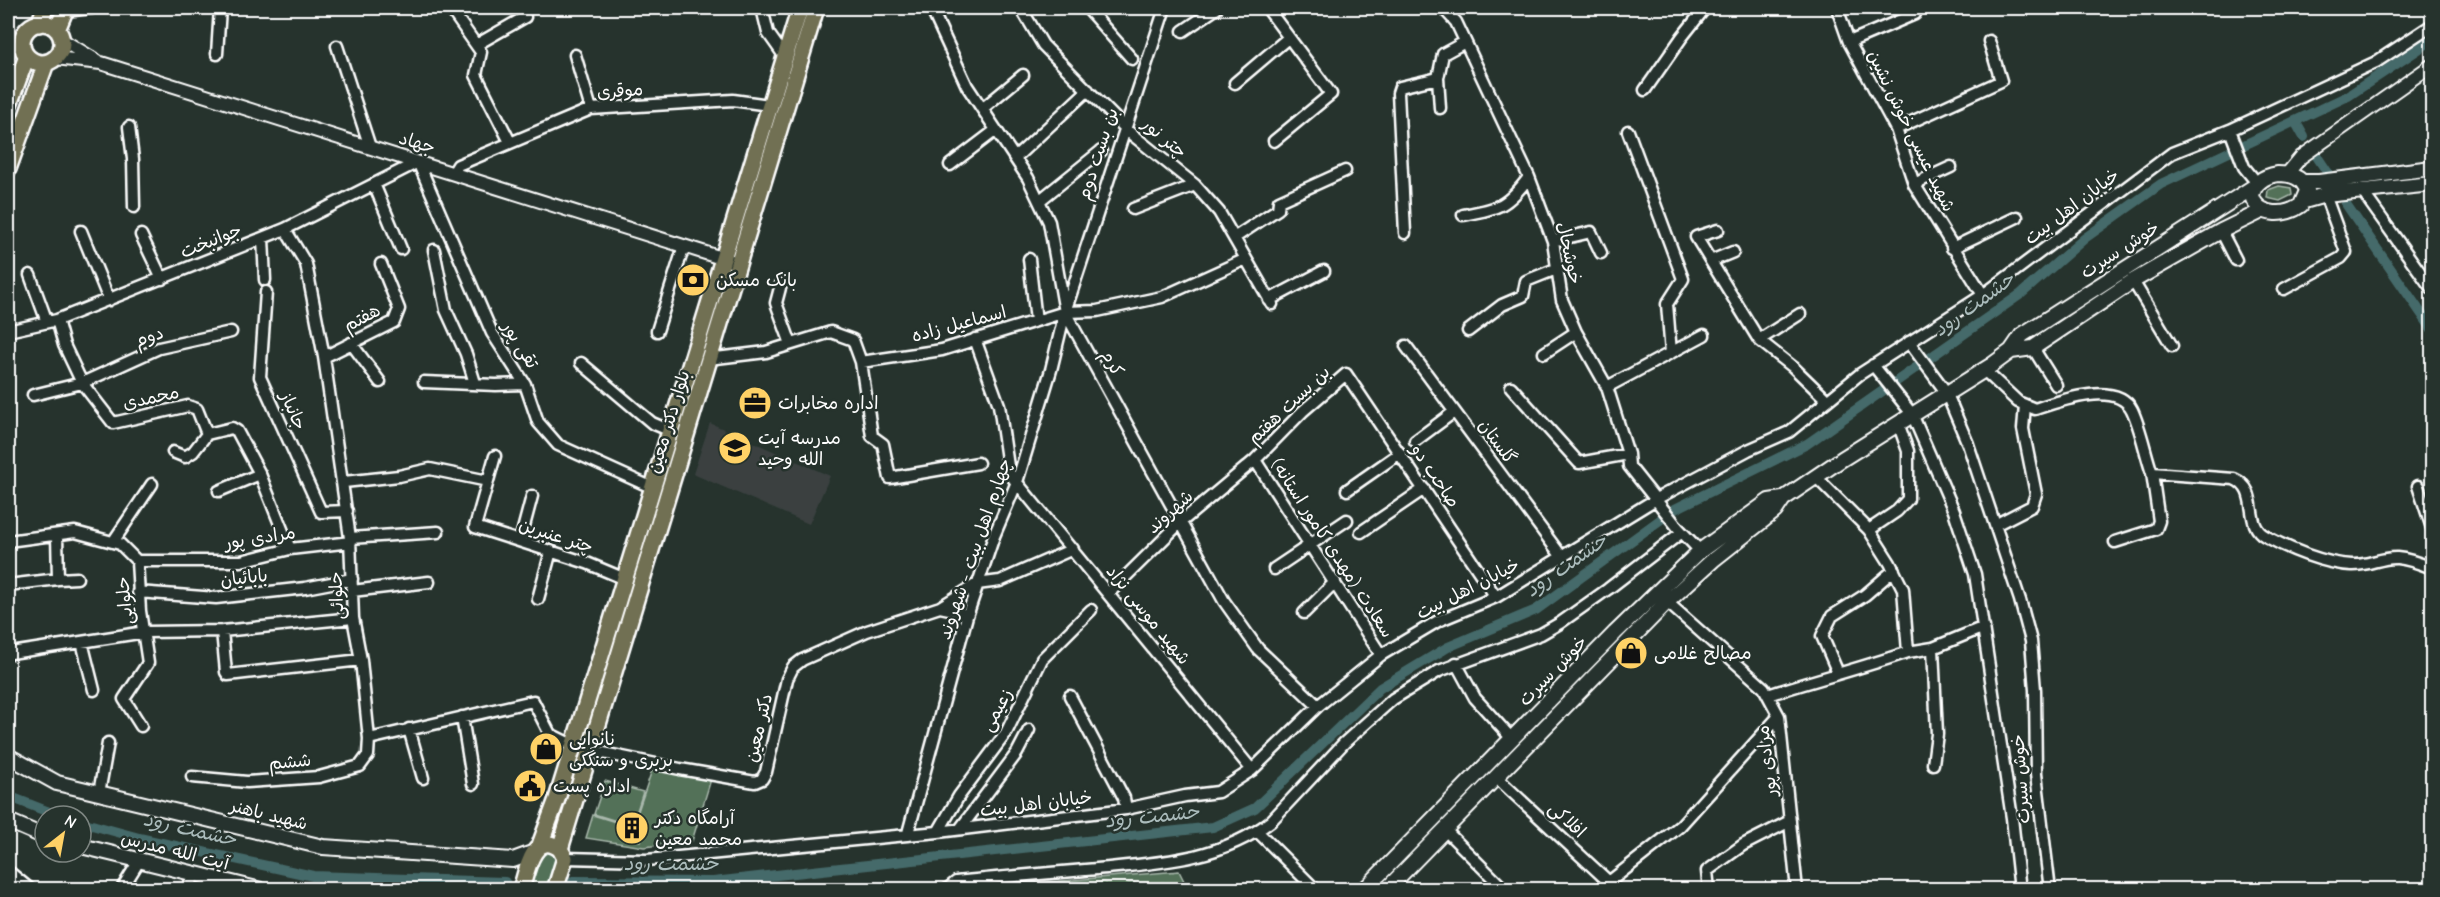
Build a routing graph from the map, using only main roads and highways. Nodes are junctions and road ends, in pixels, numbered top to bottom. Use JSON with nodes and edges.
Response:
{"nodes":[{"id":1,"x":45,"y":8,"type":"edge"},
{"id":2,"x":800,"y":8,"type":"edge"},
{"id":3,"x":816,"y":8,"type":"edge"},
{"id":4,"x":66,"y":9,"type":"edge"},
{"id":5,"x":39,"y":24,"type":"junction"},
{"id":6,"x":60,"y":35,"type":"junction"},
{"id":7,"x":19,"y":49,"type":"edge"},
{"id":8,"x":50,"y":61,"type":"junction"},
{"id":9,"x":8,"y":107,"type":"edge"},
{"id":10,"x":2433,"y":168,"type":"edge"},
{"id":11,"x":8,"y":169,"type":"edge"},
{"id":12,"x":2302,"y":182,"type":"junction"},
{"id":13,"x":2256,"y":184,"type":"junction"},
{"id":14,"x":2433,"y":184,"type":"edge"},
{"id":15,"x":2304,"y":201,"type":"junction"},
{"id":16,"x":2264,"y":210,"type":"junction"},
{"id":17,"x":731,"y":260,"type":"junction"},
{"id":18,"x":2011,"y":351,"type":"junction"},
{"id":19,"x":1783,"y":500,"type":"junction"},
{"id":20,"x":8,"y":756,"type":"edge"},
{"id":21,"x":8,"y":821,"type":"edge"},
{"id":22,"x":33,"y":832,"type":"edge"},
{"id":23,"x":93,"y":849,"type":"edge"},
{"id":24,"x":536,"y":849,"type":"junction"},
{"id":25,"x":562,"y":854,"type":"junction"},
{"id":26,"x":261,"y":890,"type":"edge"},
{"id":27,"x":520,"y":890,"type":"edge"},
{"id":28,"x":555,"y":890,"type":"edge"},
{"id":29,"x":1364,"y":890,"type":"edge"},
{"id":30,"x":1386,"y":890,"type":"edge"}],
"edges":[{"from":1,"to":5,"type":"main road"},
{"from":2,"to":17,"type":"main road","name":"بلوار دکتر معین"},
{"from":3,"to":17,"type":"main road","name":"بلوار دکتر معین"},
{"from":4,"to":6,"type":"main road"},
{"from":5,"to":6,"type":"main road"},
{"from":5,"to":7,"type":"main road"},
{"from":6,"to":8,"type":"main road"},
{"from":7,"to":8,"type":"main road"},
{"from":7,"to":9,"type":"main road"},
{"from":8,"to":11,"type":"main road"},
{"from":10,"to":12,"type":"main road"},
{"from":12,"to":13,"type":"main road"},
{"from":12,"to":15,"type":"main road"},
{"from":13,"to":16,"type":"main road"},
{"from":13,"to":18,"type":"main road","name":"خوش سیرت"},
{"from":14,"to":15,"type":"main road"},
{"from":15,"to":16,"type":"main road"},
{"from":16,"to":18,"type":"main road","name":"خوش سیرت"},
{"from":17,"to":24,"type":"main road","name":"بلوار دکتر معین"},
{"from":17,"to":25,"type":"main road","name":"بلوار دکتر معین"},
{"from":18,"to":19,"type":"main road","name":"خوش سیرت"},
{"from":19,"to":29,"type":"main road","name":"خوش سیرت"},
{"from":19,"to":30,"type":"main road","name":"خوش سیرت"},
{"from":20,"to":24,"type":"main road","name":"شهید باهنر"},
{"from":21,"to":22,"type":"main road"},
{"from":23,"to":26,"type":"main road","name":"آیت الله مدرس"},
{"from":24,"to":25,"type":"main road"},
{"from":24,"to":27,"type":"main road","name":"بلوار دکتر معین"},
{"from":25,"to":28,"type":"main road","name":"بلوار دکتر معین"}]}
